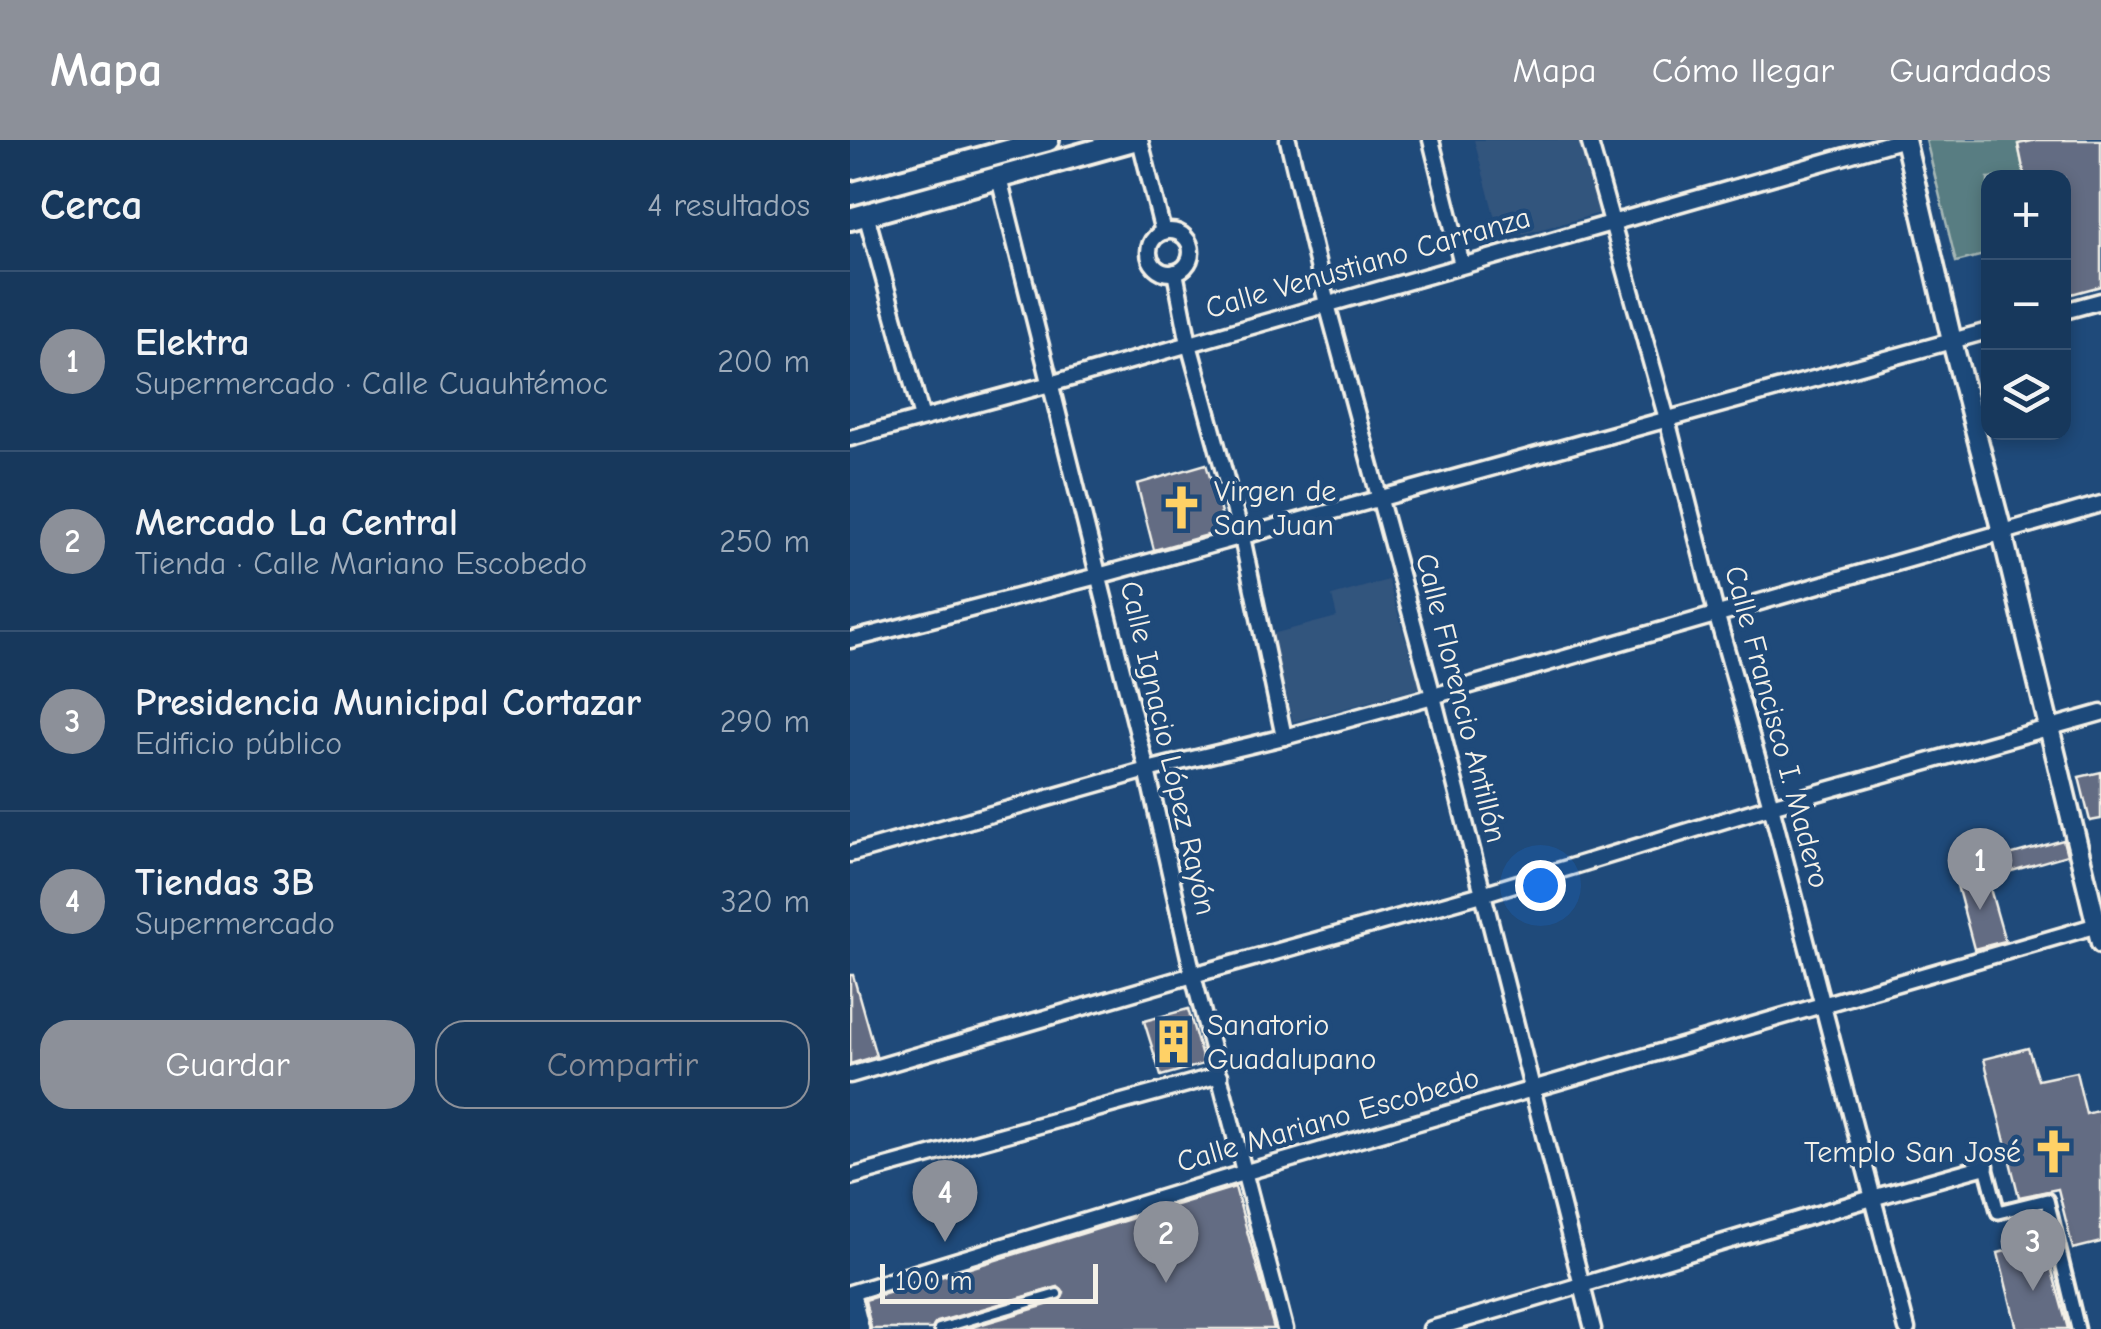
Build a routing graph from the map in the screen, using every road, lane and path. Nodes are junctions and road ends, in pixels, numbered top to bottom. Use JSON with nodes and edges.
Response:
{"nodes":[{"id":1,"x":1048,"y":140,"type":"edge"},
{"id":2,"x":1137,"y":140,"type":"edge"},
{"id":3,"x":1288,"y":140,"type":"edge"},
{"id":4,"x":1431,"y":140,"type":"edge"},
{"id":5,"x":1590,"y":140,"type":"edge"},
{"id":6,"x":1903,"y":140,"type":"edge"},
{"id":7,"x":1000,"y":178,"type":"junction"},
{"id":8,"x":850,"y":194,"type":"edge"},
{"id":9,"x":858,"y":216,"type":"edge"},
{"id":10,"x":1612,"y":222,"type":"junction"},
{"id":11,"x":1163,"y":232,"type":"junction"},
{"id":12,"x":1462,"y":264,"type":"junction"},
{"id":13,"x":1175,"y":272,"type":"junction"},
{"id":14,"x":2101,"y":300,"type":"edge"},
{"id":15,"x":1327,"y":304,"type":"junction"},
{"id":16,"x":2071,"y":309,"type":"edge"},
{"id":17,"x":1981,"y":333,"type":"edge"},
{"id":18,"x":1952,"y":341,"type":"junction"},
{"id":19,"x":1189,"y":344,"type":"junction"},
{"id":20,"x":1050,"y":384,"type":"junction"},
{"id":21,"x":922,"y":418,"type":"junction"},
{"id":22,"x":1667,"y":418,"type":"junction"},
{"id":23,"x":850,"y":438,"type":"edge"},
{"id":24,"x":1380,"y":498,"type":"junction"},
{"id":25,"x":2101,"y":504,"type":"edge"},
{"id":26,"x":2002,"y":532,"type":"junction"},
{"id":27,"x":1242,"y":537,"type":"junction"},
{"id":28,"x":1098,"y":576,"type":"junction"},
{"id":29,"x":1716,"y":613,"type":"junction"},
{"id":30,"x":850,"y":640,"type":"edge"},
{"id":31,"x":1433,"y":696,"type":"junction"},
{"id":32,"x":2101,"y":713,"type":"edge"},
{"id":33,"x":2049,"y":728,"type":"junction"},
{"id":34,"x":1284,"y":737,"type":"junction"},
{"id":35,"x":1147,"y":770,"type":"junction"},
{"id":36,"x":1770,"y":806,"type":"junction"},
{"id":37,"x":850,"y":854,"type":"edge"},
{"id":38,"x":1482,"y":894,"type":"junction"},
{"id":39,"x":2100,"y":931,"type":"edge"},
{"id":40,"x":1193,"y":975,"type":"junction"},
{"id":41,"x":1822,"y":1005,"type":"junction"},
{"id":42,"x":850,"y":1075,"type":"edge"},
{"id":43,"x":1220,"y":1076,"type":"junction"},
{"id":44,"x":1532,"y":1089,"type":"junction"},
{"id":45,"x":1986,"y":1166,"type":"joint"},
{"id":46,"x":1243,"y":1173,"type":"junction"},
{"id":47,"x":850,"y":1177,"type":"edge"},
{"id":48,"x":1872,"y":1196,"type":"junction"},
{"id":49,"x":1583,"y":1286,"type":"junction"},
{"id":50,"x":1057,"y":1294,"type":"dead end"},
{"id":51,"x":850,"y":1295,"type":"edge"},
{"id":52,"x":858,"y":1329,"type":"edge"},
{"id":53,"x":938,"y":1329,"type":"edge"},
{"id":54,"x":1286,"y":1329,"type":"edge"},
{"id":55,"x":1431,"y":1329,"type":"edge"},
{"id":56,"x":1593,"y":1329,"type":"edge"},
{"id":57,"x":1907,"y":1329,"type":"edge"},
{"id":58,"x":2078,"y":1329,"type":"edge"}],
"edges":[{"from":1,"to":8,"type":"main road"},
{"from":2,"to":7,"type":"main road"},
{"from":2,"to":11,"type":"street"},
{"from":3,"to":15,"type":"street","name":"Calle Florencio Antillón"},
{"from":4,"to":12,"type":"street"},
{"from":5,"to":10,"type":"street","name":"Calle Francisco I. Madero"},
{"from":6,"to":10,"type":"street","name":"Calle Venustiano Carranza"},
{"from":6,"to":18,"type":"street"},
{"from":7,"to":9,"type":"main road"},
{"from":7,"to":20,"type":"street","name":"Calle Ignacio López Rayón"},
{"from":9,"to":21,"type":"street"},
{"from":10,"to":12,"type":"street","name":"Calle Venustiano Carranza"},
{"from":10,"to":22,"type":"street","name":"Calle Francisco I. Madero"},
{"from":11,"to":13,"type":"street"},
{"from":11,"to":13,"type":"street"},
{"from":12,"to":15,"type":"street","name":"Calle Venustiano Carranza"},
{"from":13,"to":19,"type":"street"},
{"from":14,"to":16,"type":"street"},
{"from":15,"to":19,"type":"street","name":"Calle Venustiano Carranza"},
{"from":15,"to":24,"type":"street","name":"Calle Florencio Antillón"},
{"from":17,"to":18,"type":"street"},
{"from":18,"to":22,"type":"street"},
{"from":18,"to":26,"type":"street"},
{"from":19,"to":20,"type":"street","name":"Calle Venustiano Carranza"},
{"from":19,"to":27,"type":"street"},
{"from":20,"to":21,"type":"street","name":"Calle Venustiano Carranza"},
{"from":20,"to":28,"type":"street","name":"Calle Ignacio López Rayón"},
{"from":21,"to":23,"type":"street","name":"Calle Venustiano Carranza"},
{"from":22,"to":24,"type":"street"},
{"from":22,"to":29,"type":"street","name":"Calle Francisco I. Madero"},
{"from":24,"to":27,"type":"street"},
{"from":24,"to":31,"type":"street","name":"Calle Florencio Antillón"},
{"from":25,"to":26,"type":"street"},
{"from":26,"to":29,"type":"street"},
{"from":26,"to":33,"type":"street"},
{"from":27,"to":28,"type":"street"},
{"from":27,"to":34,"type":"street"},
{"from":28,"to":30,"type":"street"},
{"from":28,"to":35,"type":"street","name":"Calle Ignacio López Rayón"},
{"from":29,"to":31,"type":"street"},
{"from":29,"to":36,"type":"street","name":"Calle Francisco I. Madero"},
{"from":31,"to":34,"type":"street"},
{"from":31,"to":38,"type":"street","name":"Calle Florencio Antillón"},
{"from":32,"to":33,"type":"street"},
{"from":33,"to":36,"type":"street"},
{"from":33,"to":39,"type":"street"},
{"from":34,"to":35,"type":"street"},
{"from":35,"to":37,"type":"street"},
{"from":35,"to":40,"type":"street","name":"Calle Ignacio López Rayón"},
{"from":36,"to":38,"type":"street"},
{"from":36,"to":41,"type":"street","name":"Calle Francisco I. Madero"},
{"from":38,"to":40,"type":"street"},
{"from":38,"to":44,"type":"street","name":"Calle Florencio Antillón"},
{"from":39,"to":41,"type":"street","name":"Calle Mariano Escobedo"},
{"from":40,"to":42,"type":"street"},
{"from":40,"to":43,"type":"street","name":"Calle Ignacio López Rayón"},
{"from":41,"to":44,"type":"street","name":"Calle Mariano Escobedo"},
{"from":41,"to":48,"type":"street","name":"Calle Francisco I. Madero"},
{"from":43,"to":46,"type":"street","name":"Calle Ignacio López Rayón"},
{"from":43,"to":47,"type":"street"},
{"from":44,"to":46,"type":"street","name":"Calle Mariano Escobedo"},
{"from":44,"to":49,"type":"street","name":"Calle Florencio Antillón"},
{"from":45,"to":48,"type":"street"},
{"from":45,"to":58,"type":"street"},
{"from":46,"to":51,"type":"street","name":"Calle Mariano Escobedo"},
{"from":46,"to":54,"type":"street","name":"Calle Ignacio López Rayón"},
{"from":48,"to":49,"type":"street"},
{"from":48,"to":57,"type":"street","name":"Calle Francisco I. Madero"},
{"from":49,"to":55,"type":"street"},
{"from":49,"to":56,"type":"street","name":"Calle Florencio Antillón"},
{"from":50,"to":53,"type":"lane"},
{"from":51,"to":52,"type":"main road"}]}
